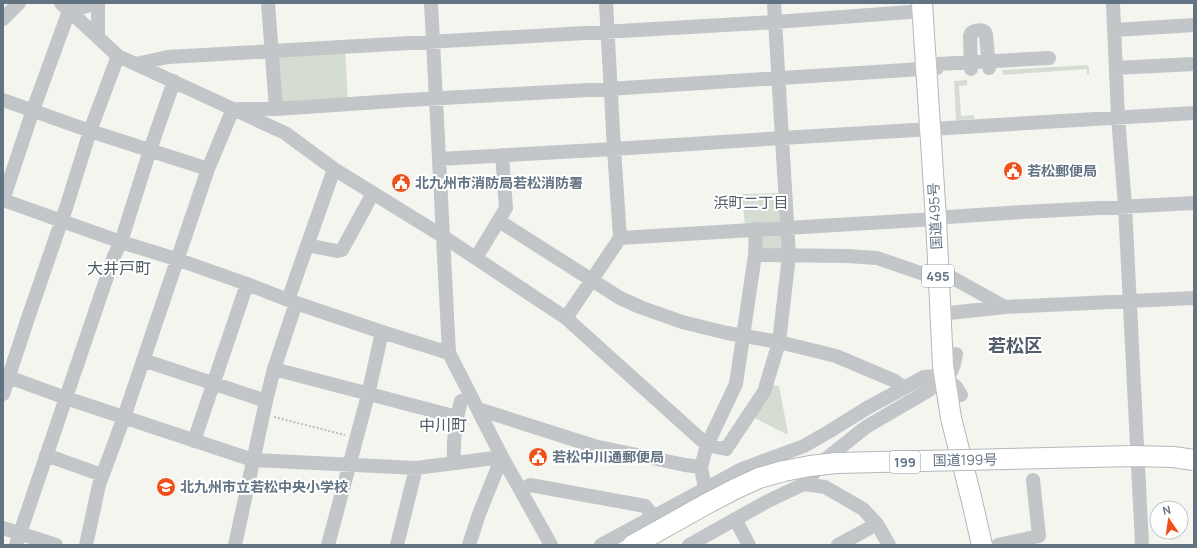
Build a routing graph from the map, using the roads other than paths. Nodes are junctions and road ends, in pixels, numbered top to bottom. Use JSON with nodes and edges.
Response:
{"nodes":[{"id":1,"x":19,"y":3,"type":"edge"},
{"id":2,"x":95,"y":3,"type":"edge"},
{"id":3,"x":98,"y":3,"type":"edge"},
{"id":4,"x":268,"y":3,"type":"edge"},
{"id":5,"x":431,"y":3,"type":"edge"},
{"id":6,"x":606,"y":3,"type":"edge"},
{"id":7,"x":774,"y":3,"type":"edge"},
{"id":8,"x":1113,"y":3,"type":"edge"},
{"id":9,"x":927,"y":6,"type":"edge"},
{"id":10,"x":67,"y":8,"type":"edge"},
{"id":11,"x":3,"y":19,"type":"edge"},
{"id":12,"x":775,"y":22,"type":"junction"},
{"id":13,"x":1194,"y":25,"type":"edge"},
{"id":14,"x":1114,"y":30,"type":"junction"},
{"id":15,"x":608,"y":32,"type":"junction"},
{"id":16,"x":98,"y":37,"type":"junction"},
{"id":17,"x":434,"y":41,"type":"junction"},
{"id":18,"x":272,"y":51,"type":"junction"},
{"id":19,"x":118,"y":56,"type":"junction"},
{"id":20,"x":1049,"y":61,"type":"dead end"},
{"id":21,"x":135,"y":64,"type":"junction"},
{"id":22,"x":988,"y":64,"type":"junction"},
{"id":23,"x":1194,"y":64,"type":"edge"},
{"id":24,"x":971,"y":65,"type":"junction"},
{"id":25,"x":935,"y":68,"type":"junction"},
{"id":26,"x":1116,"y":68,"type":"junction"},
{"id":27,"x":778,"y":78,"type":"junction"},
{"id":28,"x":174,"y":81,"type":"junction"},
{"id":29,"x":611,"y":89,"type":"junction"},
{"id":30,"x":436,"y":99,"type":"junction"},
{"id":31,"x":3,"y":100,"type":"edge"},
{"id":32,"x":233,"y":109,"type":"junction"},
{"id":33,"x":276,"y":109,"type":"junction"},
{"id":34,"x":32,"y":110,"type":"junction"},
{"id":35,"x":1194,"y":113,"type":"edge"},
{"id":36,"x":1118,"y":117,"type":"junction"},
{"id":37,"x":936,"y":129,"type":"junction"},
{"id":38,"x":90,"y":131,"type":"junction"},
{"id":39,"x":782,"y":138,"type":"junction"},
{"id":40,"x":614,"y":149,"type":"junction"},
{"id":41,"x":150,"y":150,"type":"junction"},
{"id":42,"x":502,"y":155,"type":"junction"},
{"id":43,"x":439,"y":159,"type":"junction"},
{"id":44,"x":208,"y":169,"type":"junction"},
{"id":45,"x":334,"y":169,"type":"junction"},
{"id":46,"x":373,"y":193,"type":"junction"},
{"id":47,"x":3,"y":200,"type":"edge"},
{"id":48,"x":1194,"y":202,"type":"edge"},
{"id":49,"x":1125,"y":206,"type":"junction"},
{"id":50,"x":942,"y":218,"type":"junction"},
{"id":51,"x":61,"y":221,"type":"junction"},
{"id":52,"x":499,"y":221,"type":"junction"},
{"id":53,"x":788,"y":227,"type":"junction"},
{"id":54,"x":756,"y":229,"type":"junction"},
{"id":55,"x":444,"y":237,"type":"junction"},
{"id":56,"x":620,"y":238,"type":"junction"},
{"id":57,"x":121,"y":242,"type":"junction"},
{"id":58,"x":307,"y":245,"type":"junction"},
{"id":59,"x":755,"y":255,"type":"junction"},
{"id":60,"x":790,"y":256,"type":"junction"},
{"id":61,"x":476,"y":258,"type":"junction"},
{"id":62,"x":176,"y":260,"type":"junction"},
{"id":63,"x":945,"y":278,"type":"junction"},
{"id":64,"x":592,"y":281,"type":"junction"},
{"id":65,"x":247,"y":284,"type":"junction"},
{"id":66,"x":1194,"y":298,"type":"edge"},
{"id":67,"x":292,"y":301,"type":"junction"},
{"id":68,"x":1130,"y":301,"type":"junction"},
{"id":69,"x":1005,"y":307,"type":"junction"},
{"id":70,"x":946,"y":313,"type":"junction"},
{"id":71,"x":566,"y":318,"type":"junction"},
{"id":72,"x":382,"y":332,"type":"junction"},
{"id":73,"x":743,"y":336,"type":"junction"},
{"id":74,"x":779,"y":342,"type":"junction"},
{"id":75,"x":449,"y":353,"type":"junction"},
{"id":76,"x":949,"y":354,"type":"junction"},
{"id":77,"x":143,"y":360,"type":"junction"},
{"id":78,"x":274,"y":369,"type":"junction"},
{"id":79,"x":6,"y":376,"type":"edge"},
{"id":80,"x":924,"y":376,"type":"junction"},
{"id":81,"x":945,"y":378,"type":"junction"},
{"id":82,"x":213,"y":384,"type":"junction"},
{"id":83,"x":904,"y":388,"type":"junction"},
{"id":84,"x":3,"y":394,"type":"edge"},
{"id":85,"x":368,"y":395,"type":"junction"},
{"id":86,"x":961,"y":395,"type":"junction"},
{"id":87,"x":66,"y":398,"type":"junction"},
{"id":88,"x":914,"y":399,"type":"junction"},
{"id":89,"x":461,"y":401,"type":"dead end"},
{"id":90,"x":264,"y":407,"type":"junction"},
{"id":91,"x":478,"y":409,"type":"junction"},
{"id":92,"x":124,"y":417,"type":"junction"},
{"id":93,"x":457,"y":417,"type":"junction"},
{"id":94,"x":951,"y":418,"type":"junction"},
{"id":95,"x":194,"y":441,"type":"junction"},
{"id":96,"x":707,"y":445,"type":"junction"},
{"id":97,"x":46,"y":455,"type":"junction"},
{"id":98,"x":502,"y":457,"type":"junction"},
{"id":99,"x":253,"y":460,"type":"junction"},
{"id":100,"x":1194,"y":460,"type":"edge"},
{"id":101,"x":454,"y":463,"type":"junction"},
{"id":102,"x":349,"y":464,"type":"junction"},
{"id":103,"x":701,"y":467,"type":"junction"},
{"id":104,"x":416,"y":468,"type":"junction"},
{"id":105,"x":1194,"y":473,"type":"edge"},
{"id":106,"x":102,"y":475,"type":"junction"},
{"id":107,"x":1033,"y":480,"type":"dead end"},
{"id":108,"x":804,"y":484,"type":"junction"},
{"id":109,"x":705,"y":489,"type":"junction"},
{"id":110,"x":521,"y":490,"type":"junction"},
{"id":111,"x":654,"y":516,"type":"junction"},
{"id":112,"x":735,"y":520,"type":"junction"},
{"id":113,"x":878,"y":524,"type":"junction"},
{"id":114,"x":3,"y":528,"type":"edge"},
{"id":115,"x":18,"y":539,"type":"edge"},
{"id":116,"x":56,"y":545,"type":"edge"},
{"id":117,"x":86,"y":545,"type":"edge"},
{"id":118,"x":235,"y":545,"type":"edge"},
{"id":119,"x":328,"y":545,"type":"edge"},
{"id":120,"x":397,"y":545,"type":"edge"},
{"id":121,"x":469,"y":545,"type":"edge"},
{"id":122,"x":551,"y":545,"type":"edge"},
{"id":123,"x":601,"y":545,"type":"edge"},
{"id":124,"x":633,"y":545,"type":"edge"},
{"id":125,"x":660,"y":545,"type":"edge"},
{"id":126,"x":688,"y":545,"type":"edge"},
{"id":127,"x":749,"y":545,"type":"edge"},
{"id":128,"x":838,"y":545,"type":"edge"},
{"id":129,"x":889,"y":545,"type":"edge"},
{"id":130,"x":982,"y":545,"type":"edge"},
{"id":131,"x":991,"y":545,"type":"edge"},
{"id":132,"x":998,"y":545,"type":"edge"},
{"id":133,"x":1142,"y":545,"type":"edge"}],
"edges":[{"from":1,"to":11,"type":"street"},
{"from":2,"to":10,"type":"street"},
{"from":3,"to":16,"type":"street"},
{"from":4,"to":18,"type":"street"},
{"from":5,"to":17,"type":"street"},
{"from":6,"to":15,"type":"street"},
{"from":7,"to":12,"type":"street"},
{"from":8,"to":14,"type":"street"},
{"from":9,"to":12,"type":"street"},
{"from":9,"to":25,"type":"highway","name":"国道495号","number":"495"},
{"from":10,"to":16,"type":"street"},
{"from":10,"to":34,"type":"street"},
{"from":12,"to":15,"type":"street"},
{"from":12,"to":27,"type":"street"},
{"from":13,"to":14,"type":"street"},
{"from":14,"to":26,"type":"street"},
{"from":15,"to":17,"type":"street"},
{"from":15,"to":29,"type":"street"},
{"from":16,"to":19,"type":"street"},
{"from":17,"to":18,"type":"street"},
{"from":17,"to":30,"type":"street"},
{"from":18,"to":21,"type":"street"},
{"from":18,"to":33,"type":"street"},
{"from":19,"to":21,"type":"street"},
{"from":19,"to":38,"type":"street"},
{"from":20,"to":22,"type":"street"},
{"from":21,"to":28,"type":"street"},
{"from":22,"to":24,"type":"street"},
{"from":22,"to":24,"type":"street"},
{"from":23,"to":26,"type":"street"},
{"from":24,"to":25,"type":"street"},
{"from":25,"to":27,"type":"street"},
{"from":25,"to":37,"type":"highway","name":"国道495号","number":"495"},
{"from":26,"to":36,"type":"street"},
{"from":27,"to":29,"type":"street"},
{"from":27,"to":39,"type":"street"},
{"from":28,"to":32,"type":"street"},
{"from":28,"to":41,"type":"street"},
{"from":29,"to":30,"type":"street"},
{"from":29,"to":40,"type":"street"},
{"from":30,"to":33,"type":"street"},
{"from":30,"to":43,"type":"street"},
{"from":31,"to":34,"type":"street"},
{"from":32,"to":33,"type":"street"},
{"from":32,"to":44,"type":"street"},
{"from":32,"to":45,"type":"street"},
{"from":34,"to":38,"type":"street"},
{"from":34,"to":47,"type":"street"},
{"from":35,"to":36,"type":"street"},
{"from":36,"to":37,"type":"street"},
{"from":36,"to":49,"type":"street"},
{"from":37,"to":39,"type":"street"},
{"from":37,"to":50,"type":"highway","name":"国道495号","number":"495"},
{"from":38,"to":41,"type":"street"},
{"from":38,"to":51,"type":"street"},
{"from":39,"to":40,"type":"street"},
{"from":39,"to":53,"type":"street"},
{"from":40,"to":42,"type":"street"},
{"from":40,"to":56,"type":"street"},
{"from":41,"to":44,"type":"street"},
{"from":41,"to":57,"type":"street"},
{"from":42,"to":43,"type":"street"},
{"from":42,"to":52,"type":"street"},
{"from":43,"to":55,"type":"street"},
{"from":44,"to":62,"type":"street"},
{"from":45,"to":46,"type":"street"},
{"from":45,"to":58,"type":"street"},
{"from":46,"to":55,"type":"street"},
{"from":46,"to":58,"type":"street"},
{"from":47,"to":51,"type":"street"},
{"from":48,"to":49,"type":"street"},
{"from":49,"to":50,"type":"street"},
{"from":49,"to":68,"type":"street"},
{"from":50,"to":53,"type":"street"},
{"from":50,"to":63,"type":"highway","name":"国道495号","number":"495"},
{"from":51,"to":57,"type":"street"},
{"from":51,"to":79,"type":"street"},
{"from":52,"to":61,"type":"street"},
{"from":52,"to":64,"type":"street"},
{"from":53,"to":54,"type":"street"},
{"from":53,"to":60,"type":"street"},
{"from":54,"to":56,"type":"street"},
{"from":54,"to":59,"type":"street"},
{"from":55,"to":61,"type":"street"},
{"from":55,"to":75,"type":"street"},
{"from":56,"to":64,"type":"street"},
{"from":57,"to":62,"type":"street"},
{"from":57,"to":87,"type":"street"},
{"from":58,"to":67,"type":"street"},
{"from":59,"to":60,"type":"street"},
{"from":59,"to":73,"type":"street"},
{"from":60,"to":63,"type":"street"},
{"from":60,"to":74,"type":"street"},
{"from":61,"to":71,"type":"street"},
{"from":62,"to":65,"type":"street"},
{"from":62,"to":77,"type":"street"},
{"from":63,"to":69,"type":"street"},
{"from":63,"to":70,"type":"highway","name":"国道495号","number":"495"},
{"from":64,"to":71,"type":"street"},
{"from":64,"to":73,"type":"street"},
{"from":65,"to":67,"type":"street"},
{"from":65,"to":82,"type":"street"},
{"from":66,"to":68,"type":"street"},
{"from":67,"to":72,"type":"street"},
{"from":67,"to":78,"type":"street"},
{"from":68,"to":69,"type":"street"},
{"from":68,"to":133,"type":"street"},
{"from":69,"to":70,"type":"street"},
{"from":70,"to":76,"type":"highway","name":"国道495号","number":"495"},
{"from":71,"to":96,"type":"street"},
{"from":72,"to":75,"type":"street"},
{"from":72,"to":85,"type":"street"},
{"from":73,"to":74,"type":"street"},
{"from":73,"to":96,"type":"street"},
{"from":74,"to":83,"type":"street"},
{"from":74,"to":96,"type":"street"},
{"from":75,"to":91,"type":"street"},
{"from":76,"to":80,"type":"street"},
{"from":76,"to":81,"type":"highway","name":"国道495号","number":"495"},
{"from":76,"to":86,"type":"highway","name":"国道495号","number":"495"},
{"from":77,"to":82,"type":"street"},
{"from":77,"to":92,"type":"street"},
{"from":78,"to":85,"type":"street"},
{"from":78,"to":90,"type":"street"},
{"from":79,"to":84,"type":"street"},
{"from":79,"to":87,"type":"street"},
{"from":80,"to":81,"type":"street"},
{"from":80,"to":83,"type":"street"},
{"from":81,"to":86,"type":"street"},
{"from":81,"to":88,"type":"street"},
{"from":81,"to":94,"type":"highway","name":"国道495号","number":"495"},
{"from":82,"to":90,"type":"street"},
{"from":82,"to":95,"type":"street"},
{"from":83,"to":109,"type":"street"},
{"from":85,"to":93,"type":"street"},
{"from":85,"to":102,"type":"street"},
{"from":86,"to":131,"type":"highway","name":"国道495号","number":"495"},
{"from":87,"to":92,"type":"street"},
{"from":87,"to":97,"type":"street"},
{"from":88,"to":94,"type":"street"},
{"from":88,"to":108,"type":"street"},
{"from":89,"to":93,"type":"street"},
{"from":90,"to":99,"type":"street"},
{"from":91,"to":98,"type":"street"},
{"from":91,"to":103,"type":"street"},
{"from":92,"to":95,"type":"street"},
{"from":92,"to":106,"type":"street"},
{"from":93,"to":101,"type":"street"},
{"from":94,"to":130,"type":"highway","name":"国道495号","number":"495"},
{"from":95,"to":99,"type":"street"},
{"from":96,"to":103,"type":"street"},
{"from":97,"to":106,"type":"street"},
{"from":97,"to":115,"type":"street"},
{"from":98,"to":101,"type":"street"},
{"from":98,"to":110,"type":"street"},
{"from":98,"to":121,"type":"street"},
{"from":99,"to":102,"type":"street"},
{"from":99,"to":118,"type":"street"},
{"from":100,"to":124,"type":"highway","name":"国道199号","number":"199","bridge":true},
{"from":101,"to":104,"type":"street"},
{"from":102,"to":104,"type":"street"},
{"from":102,"to":119,"type":"street"},
{"from":103,"to":109,"type":"street"},
{"from":104,"to":120,"type":"street"},
{"from":105,"to":125,"type":"highway","name":"国道199号","number":"199"},
{"from":106,"to":117,"type":"street"},
{"from":107,"to":132,"type":"street"},
{"from":108,"to":112,"type":"street"},
{"from":108,"to":113,"type":"street"},
{"from":109,"to":111,"type":"street"},
{"from":110,"to":111,"type":"street"},
{"from":110,"to":122,"type":"street"},
{"from":111,"to":123,"type":"street"},
{"from":112,"to":126,"type":"street"},
{"from":112,"to":127,"type":"street"},
{"from":113,"to":128,"type":"street"},
{"from":113,"to":129,"type":"street"},
{"from":114,"to":115,"type":"street"},
{"from":115,"to":116,"type":"street"}]}
